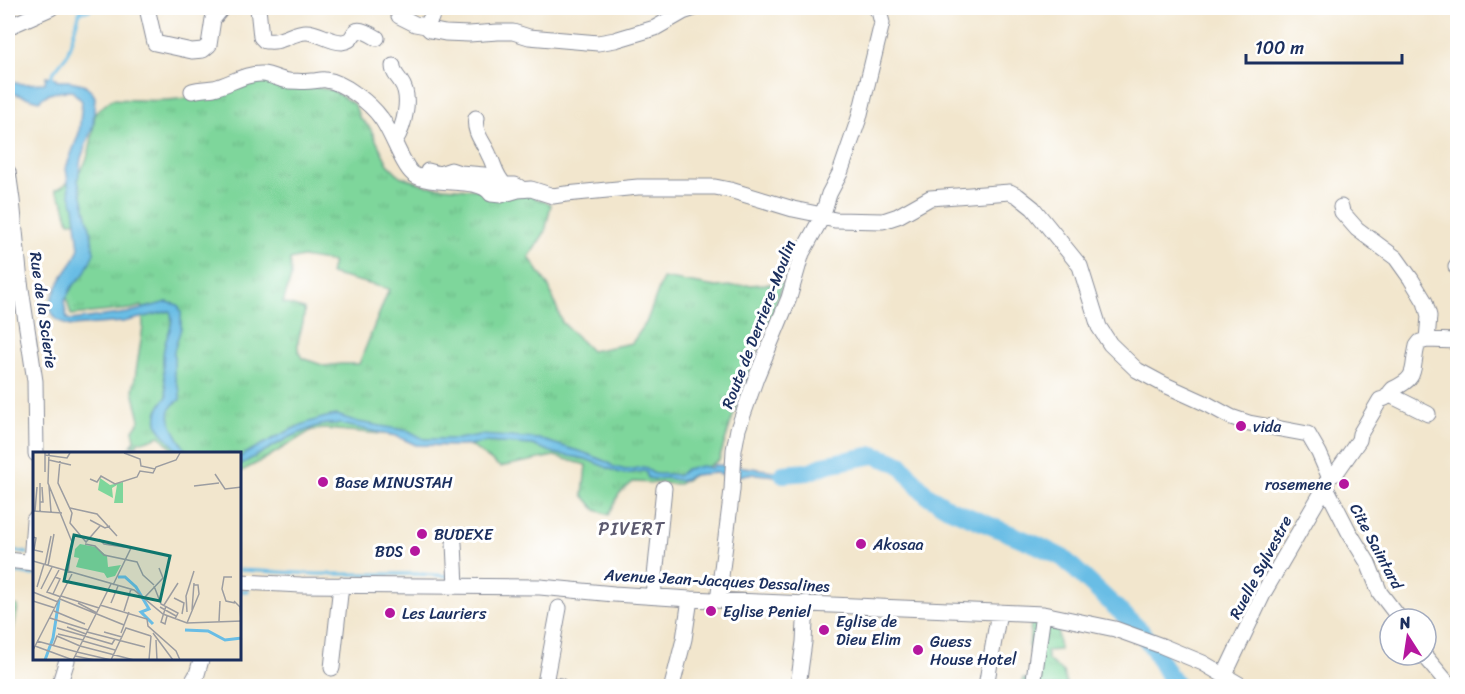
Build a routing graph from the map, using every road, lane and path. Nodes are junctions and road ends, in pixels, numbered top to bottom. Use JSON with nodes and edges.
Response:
{"nodes":[{"id":1,"x":51,"y":8,"type":"edge"},
{"id":2,"x":147,"y":8,"type":"edge"},
{"id":3,"x":222,"y":8,"type":"edge"},
{"id":4,"x":258,"y":8,"type":"edge"},
{"id":5,"x":397,"y":8,"type":"edge"},
{"id":6,"x":434,"y":8,"type":"edge"},
{"id":7,"x":695,"y":8,"type":"edge"},
{"id":8,"x":882,"y":9,"type":"edge"},
{"id":9,"x":426,"y":26,"type":"junction"},
{"id":10,"x":8,"y":27,"type":"edge"},
{"id":11,"x":377,"y":38,"type":"dead end"},
{"id":12,"x":393,"y":66,"type":"dead end"},
{"id":13,"x":192,"y":91,"type":"dead end"},
{"id":14,"x":476,"y":118,"type":"dead end"},
{"id":15,"x":394,"y":141,"type":"junction"},
{"id":16,"x":8,"y":172,"type":"edge"},
{"id":17,"x":414,"y":174,"type":"junction"},
{"id":18,"x":505,"y":185,"type":"junction"},
{"id":19,"x":525,"y":189,"type":"junction"},
{"id":20,"x":1341,"y":207,"type":"dead end"},
{"id":21,"x":822,"y":216,"type":"junction"},
{"id":22,"x":1427,"y":340,"type":"junction"},
{"id":23,"x":1458,"y":341,"type":"edge"},
{"id":24,"x":1390,"y":395,"type":"junction"},
{"id":25,"x":1428,"y":414,"type":"dead end"},
{"id":26,"x":36,"y":452,"type":"edge"},
{"id":27,"x":1326,"y":482,"type":"junction"},
{"id":28,"x":664,"y":488,"type":"dead end"},
{"id":29,"x":33,"y":540,"type":"edge"},
{"id":30,"x":454,"y":543,"type":"dead end"},
{"id":31,"x":32,"y":559,"type":"edge"},
{"id":32,"x":8,"y":560,"type":"edge"},
{"id":33,"x":242,"y":582,"type":"edge"},
{"id":34,"x":341,"y":585,"type":"junction"},
{"id":35,"x":456,"y":586,"type":"junction"},
{"id":36,"x":653,"y":596,"type":"junction"},
{"id":37,"x":690,"y":599,"type":"junction"},
{"id":38,"x":718,"y":600,"type":"junction"},
{"id":39,"x":806,"y":603,"type":"junction"},
{"id":40,"x":1391,"y":607,"type":"edge"},
{"id":41,"x":560,"y":608,"type":"dead end"},
{"id":42,"x":999,"y":612,"type":"junction"},
{"id":43,"x":1043,"y":614,"type":"junction"},
{"id":44,"x":67,"y":661,"type":"edge"},
{"id":45,"x":201,"y":661,"type":"edge"},
{"id":46,"x":1433,"y":667,"type":"edge"},
{"id":47,"x":332,"y":668,"type":"dead end"},
{"id":48,"x":1224,"y":676,"type":"junction"},
{"id":49,"x":1446,"y":685,"type":"edge"},
{"id":50,"x":59,"y":687,"type":"edge"},
{"id":51,"x":190,"y":687,"type":"edge"},
{"id":52,"x":560,"y":687,"type":"edge"},
{"id":53,"x":672,"y":687,"type":"edge"},
{"id":54,"x":798,"y":687,"type":"edge"},
{"id":55,"x":986,"y":687,"type":"edge"},
{"id":56,"x":1033,"y":687,"type":"edge"},
{"id":57,"x":1242,"y":687,"type":"edge"}],
"edges":[{"from":1,"to":10,"type":"street"},
{"from":2,"to":3,"type":"street"},
{"from":4,"to":11,"type":"street"},
{"from":5,"to":9,"type":"street"},
{"from":6,"to":9,"type":"street"},
{"from":7,"to":9,"type":"street"},
{"from":8,"to":21,"type":"street","name":"Route de Derriere-Moulin"},
{"from":12,"to":15,"type":"street"},
{"from":13,"to":15,"type":"street"},
{"from":14,"to":18,"type":"street"},
{"from":15,"to":17,"type":"street"},
{"from":16,"to":26,"type":"street","name":"Rue de la Scierie"},
{"from":17,"to":18,"type":"street"},
{"from":17,"to":19,"type":"street"},
{"from":18,"to":19,"type":"street"},
{"from":19,"to":21,"type":"street"},
{"from":20,"to":22,"type":"street"},
{"from":21,"to":27,"type":"street","name":"Cite Saintard"},
{"from":21,"to":38,"type":"street","name":"Route de Derriere-Moulin"},
{"from":22,"to":23,"type":"street"},
{"from":22,"to":24,"type":"street","name":"Ruelle Sylvestre"},
{"from":24,"to":25,"type":"street"},
{"from":24,"to":27,"type":"street","name":"Ruelle Sylvestre"},
{"from":27,"to":40,"type":"street","name":"Cite Saintard"},
{"from":27,"to":48,"type":"street","name":"Ruelle Sylvestre"},
{"from":28,"to":36,"type":"street"},
{"from":29,"to":31,"type":"street"},
{"from":30,"to":35,"type":"street"},
{"from":31,"to":32,"type":"street"},
{"from":33,"to":34,"type":"street","name":"Avenue Jean-Jacques Dessalines"},
{"from":34,"to":35,"type":"street","name":"Avenue Jean-Jacques Dessalines"},
{"from":34,"to":47,"type":"street"},
{"from":35,"to":36,"type":"street","name":"Avenue Jean-Jacques Dessalines"},
{"from":36,"to":37,"type":"street","name":"Avenue Jean-Jacques Dessalines"},
{"from":37,"to":38,"type":"street","name":"Avenue Jean-Jacques Dessalines"},
{"from":37,"to":53,"type":"street"},
{"from":38,"to":39,"type":"street","name":"Avenue Jean-Jacques Dessalines"},
{"from":39,"to":42,"type":"street","name":"Avenue Jean-Jacques Dessalines"},
{"from":39,"to":54,"type":"street"},
{"from":41,"to":52,"type":"street"},
{"from":42,"to":43,"type":"street","name":"Avenue Jean-Jacques Dessalines"},
{"from":42,"to":55,"type":"street"},
{"from":43,"to":48,"type":"street","name":"Avenue Jean-Jacques Dessalines"},
{"from":43,"to":56,"type":"street"},
{"from":44,"to":50,"type":"street"},
{"from":45,"to":51,"type":"street"},
{"from":46,"to":49,"type":"street"},
{"from":48,"to":57,"type":"street","name":"Avenue Jean-Jacques Dessalines"}]}
